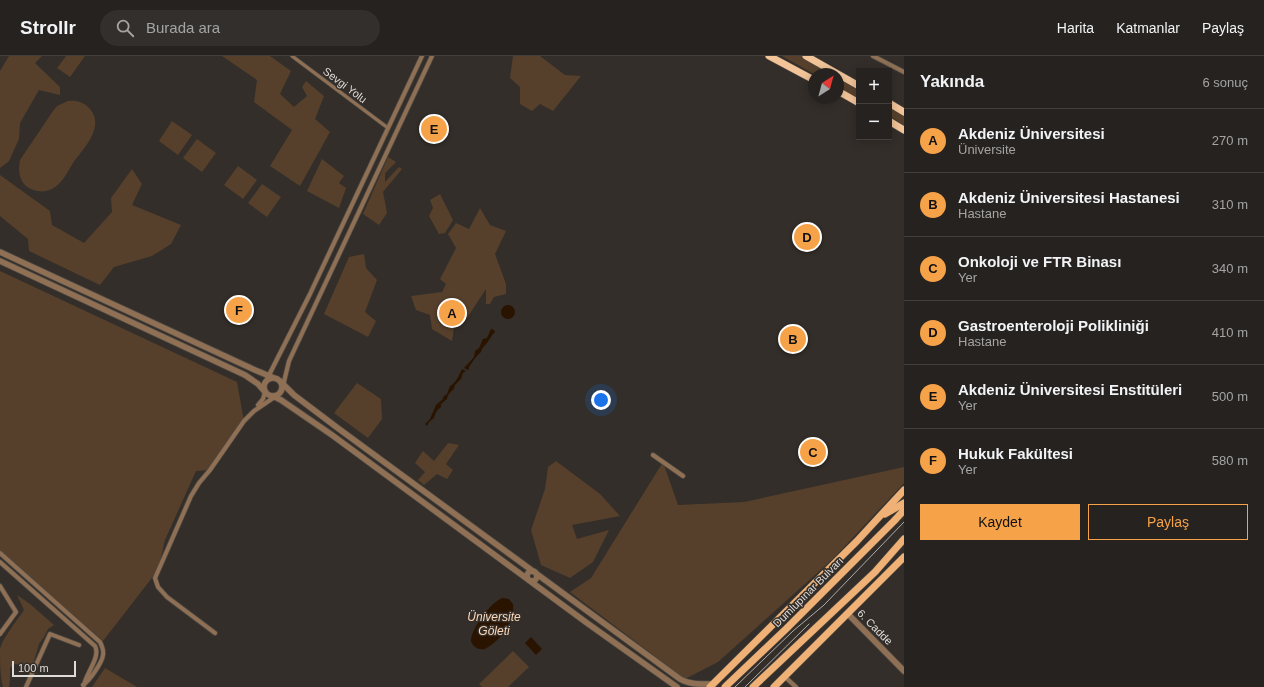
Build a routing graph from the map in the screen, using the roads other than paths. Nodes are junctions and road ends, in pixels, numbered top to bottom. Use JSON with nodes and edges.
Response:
{"nodes":[{"id":1,"x":292,"y":56,"type":"edge"},
{"id":2,"x":422,"y":56,"type":"edge"},
{"id":3,"x":769,"y":56,"type":"edge"},
{"id":4,"x":779,"y":56,"type":"edge"},
{"id":5,"x":806,"y":56,"type":"edge"},
{"id":6,"x":811,"y":56,"type":"edge"},
{"id":7,"x":873,"y":56,"type":"edge"},
{"id":8,"x":431,"y":57,"type":"edge"},
{"id":9,"x":904,"y":72,"type":"edge"},
{"id":10,"x":808,"y":74,"type":"edge"},
{"id":11,"x":808,"y":75,"type":"edge"},
{"id":12,"x":856,"y":83,"type":"edge"},
{"id":13,"x":856,"y":83,"type":"edge"},
{"id":14,"x":844,"y":95,"type":"edge"},
{"id":15,"x":856,"y":102,"type":"edge"},
{"id":16,"x":891,"y":104,"type":"edge"},
{"id":17,"x":904,"y":112,"type":"edge"},
{"id":18,"x":892,"y":123,"type":"edge"},
{"id":19,"x":388,"y":128,"type":"junction"},
{"id":20,"x":904,"y":130,"type":"edge"},
{"id":21,"x":0,"y":252,"type":"edge"},
{"id":22,"x":0,"y":261,"type":"edge"},
{"id":23,"x":276,"y":381,"type":"junction"},
{"id":24,"x":265,"y":392,"type":"junction"},
{"id":25,"x":274,"y":397,"type":"junction"},
{"id":26,"x":254,"y":410,"type":"junction"},
{"id":27,"x":653,"y":455,"type":"dead end"},
{"id":28,"x":683,"y":476,"type":"dead end"},
{"id":29,"x":904,"y":490,"type":"edge"},
{"id":30,"x":904,"y":503,"type":"edge"},
{"id":31,"x":904,"y":510,"type":"edge"},
{"id":32,"x":878,"y":518,"type":"junction"},
{"id":33,"x":904,"y":539,"type":"edge"},
{"id":34,"x":0,"y":553,"type":"edge"},
{"id":35,"x":904,"y":557,"type":"edge"},
{"id":36,"x":0,"y":562,"type":"edge"},
{"id":37,"x":534,"y":572,"type":"junction"},
{"id":38,"x":529,"y":580,"type":"junction"},
{"id":39,"x":0,"y":586,"type":"edge"},
{"id":40,"x":848,"y":614,"type":"junction"},
{"id":41,"x":215,"y":633,"type":"dead end"},
{"id":42,"x":0,"y":634,"type":"edge"},
{"id":43,"x":627,"y":641,"type":"junction"},
{"id":44,"x":79,"y":645,"type":"dead end"},
{"id":45,"x":622,"y":647,"type":"junction"},
{"id":46,"x":904,"y":671,"type":"edge"},
{"id":47,"x":784,"y":677,"type":"junction"},
{"id":48,"x":83,"y":686,"type":"edge"},
{"id":49,"x":712,"y":686,"type":"edge"},
{"id":50,"x":26,"y":687,"type":"edge"},
{"id":51,"x":677,"y":687,"type":"edge"},
{"id":52,"x":725,"y":687,"type":"edge"},
{"id":53,"x":732,"y":687,"type":"edge"},
{"id":54,"x":753,"y":687,"type":"edge"},
{"id":55,"x":774,"y":687,"type":"edge"},
{"id":56,"x":796,"y":687,"type":"edge"}],
"edges":[{"from":1,"to":19,"type":"street","name":"Sevgi Yolu"},
{"from":2,"to":19,"type":"street"},
{"from":3,"to":11,"type":"highway"},
{"from":4,"to":10,"type":"highway"},
{"from":5,"to":12,"type":"highway"},
{"from":6,"to":13,"type":"highway"},
{"from":7,"to":9,"type":"street"},
{"from":8,"to":23,"type":"street"},
{"from":14,"to":15,"type":"highway"},
{"from":16,"to":17,"type":"highway"},
{"from":18,"to":20,"type":"highway"},
{"from":19,"to":23,"type":"street"},
{"from":21,"to":23,"type":"street"},
{"from":22,"to":24,"type":"street"},
{"from":23,"to":24,"type":"street"},
{"from":23,"to":25,"type":"street"},
{"from":23,"to":37,"type":"street"},
{"from":24,"to":25,"type":"street"},
{"from":24,"to":26,"type":"street"},
{"from":25,"to":26,"type":"street"},
{"from":25,"to":38,"type":"street"},
{"from":26,"to":41,"type":"street"},
{"from":27,"to":28,"type":"street"},
{"from":29,"to":32,"type":"main road"},
{"from":30,"to":32,"type":"main road"},
{"from":31,"to":52,"type":"main road","name":"Dumlupınar Bulvarı","bridge":true},
{"from":32,"to":49,"type":"main road"},
{"from":33,"to":54,"type":"main road"},
{"from":34,"to":48,"type":"street"},
{"from":35,"to":40,"type":"main road"},
{"from":36,"to":48,"type":"street"},
{"from":37,"to":38,"type":"street"},
{"from":37,"to":43,"type":"street"},
{"from":38,"to":45,"type":"street"},
{"from":39,"to":42,"type":"street"},
{"from":40,"to":46,"type":"street","name":"6. Cadde"},
{"from":40,"to":47,"type":"main road"},
{"from":43,"to":45,"type":"street"},
{"from":43,"to":49,"type":"street"},
{"from":44,"to":50,"type":"street"},
{"from":45,"to":51,"type":"street"},
{"from":47,"to":55,"type":"main road"},
{"from":47,"to":56,"type":"street"},
{"from":49,"to":53,"type":"main road"}]}
